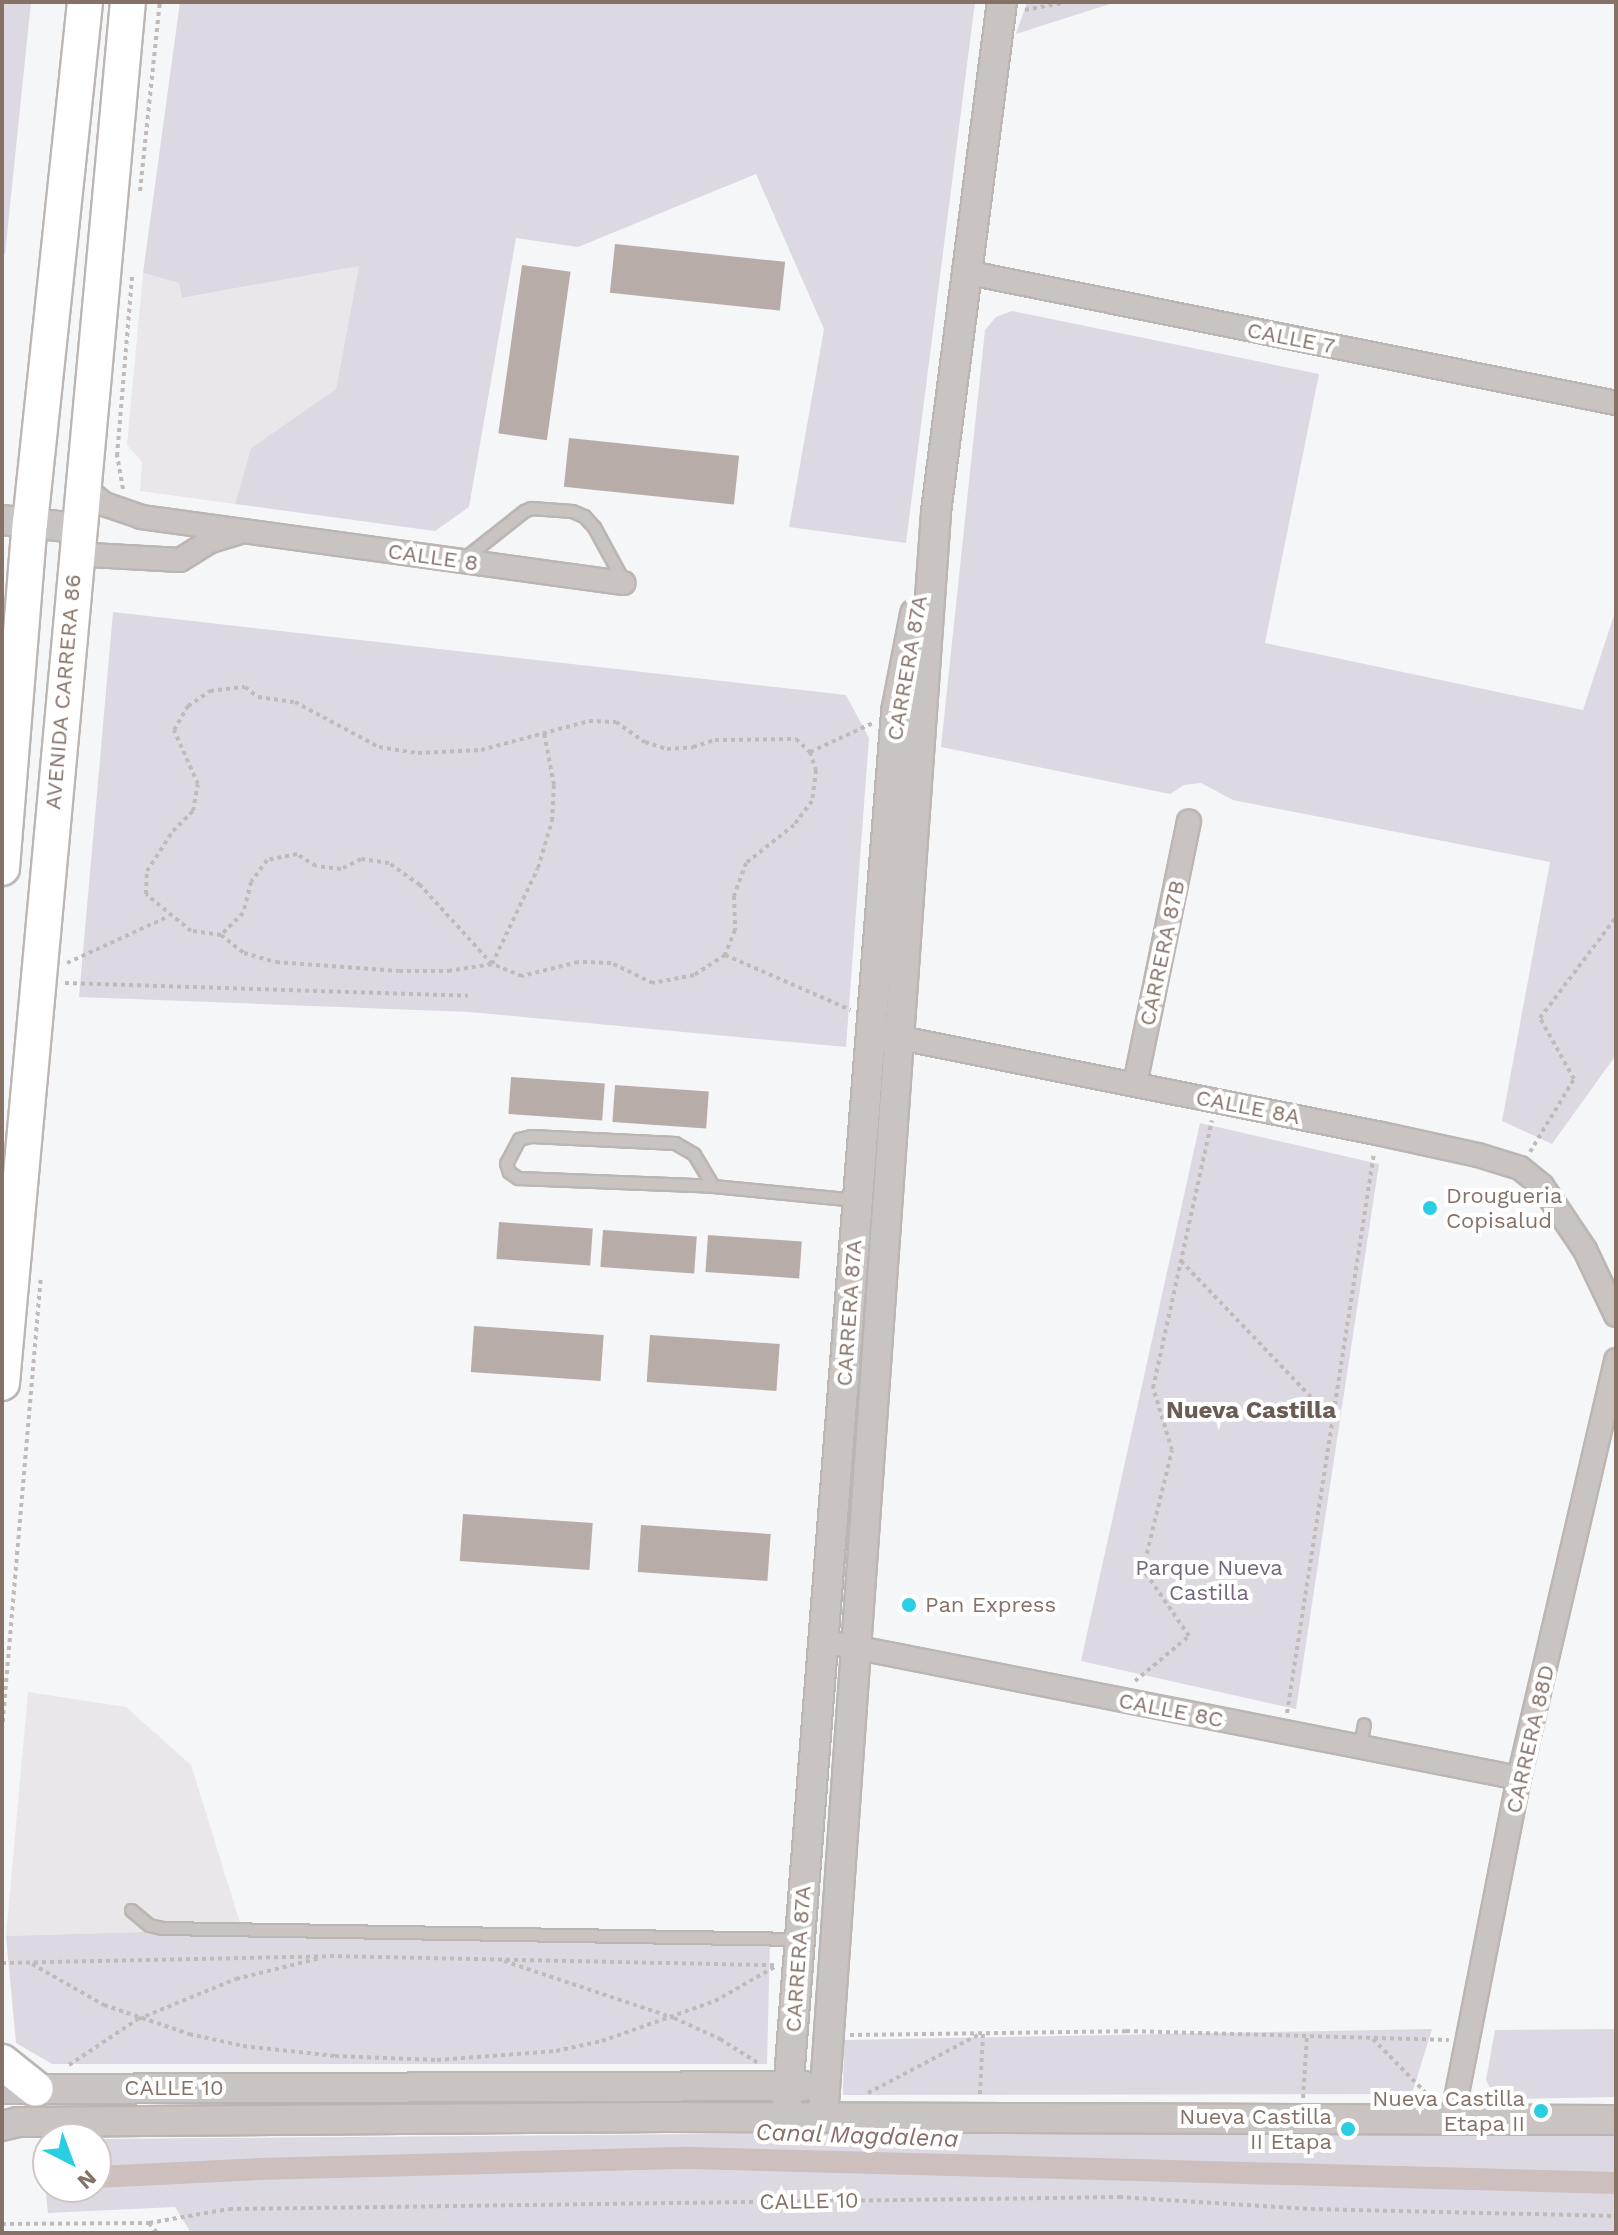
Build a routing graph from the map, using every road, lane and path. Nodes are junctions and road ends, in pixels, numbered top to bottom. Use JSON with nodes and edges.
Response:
{"nodes":[{"id":1,"x":85,"y":2,"type":"edge"},
{"id":2,"x":128,"y":2,"type":"edge"},
{"id":3,"x":160,"y":2,"type":"edge"},
{"id":4,"x":1066,"y":2,"type":"edge"},
{"id":5,"x":1002,"y":7,"type":"edge"},
{"id":6,"x":139,"y":202,"type":"dead end"},
{"id":7,"x":133,"y":261,"type":"dead end"},
{"id":8,"x":965,"y":272,"type":"junction"},
{"id":9,"x":1616,"y":403,"type":"edge"},
{"id":10,"x":81,"y":485,"type":"junction"},
{"id":11,"x":121,"y":511,"type":"junction"},
{"id":12,"x":936,"y":512,"type":"junction"},
{"id":13,"x":16,"y":521,"type":"edge"},
{"id":14,"x":242,"y":532,"type":"junction"},
{"id":15,"x":76,"y":545,"type":"junction"},
{"id":16,"x":461,"y":561,"type":"junction"},
{"id":17,"x":624,"y":583,"type":"joint"},
{"id":18,"x":896,"y":712,"type":"junction"},
{"id":19,"x":544,"y":733,"type":"junction"},
{"id":20,"x":810,"y":752,"type":"junction"},
{"id":21,"x":1189,"y":822,"type":"dead end"},
{"id":22,"x":2,"y":868,"type":"edge"},
{"id":23,"x":169,"y":916,"type":"junction"},
{"id":24,"x":1616,"y":917,"type":"edge"},
{"id":25,"x":221,"y":935,"type":"junction"},
{"id":26,"x":68,"y":947,"type":"dead end"},
{"id":27,"x":725,"y":955,"type":"junction"},
{"id":28,"x":67,"y":963,"type":"junction"},
{"id":29,"x":492,"y":964,"type":"junction"},
{"id":30,"x":468,"y":996,"type":"dead end"},
{"id":31,"x":871,"y":1026,"type":"junction"},
{"id":32,"x":901,"y":1037,"type":"junction"},
{"id":33,"x":1135,"y":1084,"type":"junction"},
{"id":34,"x":1217,"y":1101,"type":"junction"},
{"id":35,"x":1377,"y":1133,"type":"junction"},
{"id":36,"x":1520,"y":1168,"type":"junction"},
{"id":37,"x":713,"y":1186,"type":"junction"},
{"id":38,"x":858,"y":1200,"type":"junction"},
{"id":39,"x":1181,"y":1261,"type":"junction"},
{"id":40,"x":42,"y":1266,"type":"dead end"},
{"id":41,"x":1616,"y":1315,"type":"edge"},
{"id":42,"x":1616,"y":1360,"type":"edge"},
{"id":43,"x":2,"y":1383,"type":"edge"},
{"id":44,"x":1335,"y":1421,"type":"junction"},
{"id":45,"x":823,"y":1641,"type":"junction"},
{"id":46,"x":857,"y":1648,"type":"junction"},
{"id":47,"x":1114,"y":1698,"type":"junction"},
{"id":48,"x":2,"y":1730,"type":"edge"},
{"id":49,"x":1284,"y":1732,"type":"junction"},
{"id":50,"x":1519,"y":1778,"type":"junction"},
{"id":51,"x":131,"y":1910,"type":"dead end"},
{"id":52,"x":330,"y":1956,"type":"junction"},
{"id":53,"x":792,"y":1956,"type":"junction"},
{"id":54,"x":497,"y":1958,"type":"junction"},
{"id":55,"x":30,"y":1962,"type":"junction"},
{"id":56,"x":2,"y":1963,"type":"edge"},
{"id":57,"x":674,"y":2018,"type":"junction"},
{"id":58,"x":138,"y":2019,"type":"junction"},
{"id":59,"x":983,"y":2033,"type":"junction"},
{"id":60,"x":829,"y":2035,"type":"junction"},
{"id":61,"x":1307,"y":2036,"type":"junction"},
{"id":62,"x":1371,"y":2038,"type":"junction"},
{"id":63,"x":1467,"y":2040,"type":"junction"},
{"id":64,"x":2,"y":2062,"type":"edge"},
{"id":65,"x":788,"y":2086,"type":"junction"},
{"id":66,"x":825,"y":2087,"type":"junction"},
{"id":67,"x":2,"y":2089,"type":"edge"},
{"id":68,"x":36,"y":2089,"type":"junction"},
{"id":69,"x":863,"y":2096,"type":"dead end"},
{"id":70,"x":786,"y":2117,"type":"junction"},
{"id":71,"x":823,"y":2117,"type":"junction"},
{"id":72,"x":978,"y":2118,"type":"junction"},
{"id":73,"x":1302,"y":2119,"type":"junction"},
{"id":74,"x":1452,"y":2119,"type":"junction"},
{"id":75,"x":1616,"y":2120,"type":"edge"},
{"id":76,"x":2,"y":2126,"type":"edge"},
{"id":77,"x":1616,"y":2216,"type":"edge"},
{"id":78,"x":149,"y":2223,"type":"junction"},
{"id":79,"x":2,"y":2224,"type":"edge"},
{"id":80,"x":157,"y":2233,"type":"edge"}],
"edges":[{"from":1,"to":13,"type":"main road","name":"AVENIDA CARRERA 86"},
{"from":2,"to":10,"type":"main road","name":"AVENIDA CARRERA 86"},
{"from":3,"to":6,"type":"path"},
{"from":4,"to":5,"type":"path"},
{"from":5,"to":8,"type":"street","name":"CARRERA 87A"},
{"from":7,"to":11,"type":"path"},
{"from":8,"to":9,"type":"street","name":"CALLE 7"},
{"from":8,"to":12,"type":"street","name":"CARRERA 87A"},
{"from":10,"to":11,"type":"street","name":"CALLE 8"},
{"from":10,"to":15,"type":"main road","name":"AVENIDA CARRERA 86"},
{"from":11,"to":14,"type":"street","name":"CALLE 8"},
{"from":12,"to":18,"type":"street","name":"CARRERA 87A"},
{"from":12,"to":32,"type":"street","name":"CARRERA 87A"},
{"from":13,"to":15,"type":"street"},
{"from":13,"to":22,"type":"main road","name":"AVENIDA CARRERA 86"},
{"from":14,"to":15,"type":"street","name":"CALLE 8"},
{"from":14,"to":16,"type":"street","name":"CALLE 8"},
{"from":15,"to":43,"type":"main road","name":"AVENIDA CARRERA 86"},
{"from":16,"to":17,"type":"street","name":"CALLE 8"},
{"from":16,"to":17,"type":"lane"},
{"from":18,"to":20,"type":"path"},
{"from":18,"to":31,"type":"street","name":"CARRERA 87A"},
{"from":19,"to":20,"type":"path"},
{"from":19,"to":23,"type":"path"},
{"from":19,"to":29,"type":"path"},
{"from":20,"to":27,"type":"path"},
{"from":21,"to":33,"type":"street","name":"CARRERA 87B"},
{"from":23,"to":25,"type":"path"},
{"from":23,"to":28,"type":"path"},
{"from":24,"to":36,"type":"path"},
{"from":25,"to":29,"type":"path"},
{"from":25,"to":29,"type":"path"},
{"from":26,"to":28,"type":"path"},
{"from":27,"to":29,"type":"path"},
{"from":27,"to":31,"type":"path"},
{"from":28,"to":30,"type":"path"},
{"from":31,"to":32,"type":"street","name":"CALLE 8A"},
{"from":31,"to":38,"type":"street","name":"CARRERA 87A"},
{"from":32,"to":33,"type":"street","name":"CALLE 8A"},
{"from":32,"to":46,"type":"street","name":"CARRERA 87A"},
{"from":33,"to":34,"type":"street","name":"CALLE 8A"},
{"from":34,"to":35,"type":"street","name":"CALLE 8A"},
{"from":34,"to":39,"type":"path"},
{"from":35,"to":36,"type":"street","name":"CALLE 8A"},
{"from":35,"to":44,"type":"path"},
{"from":36,"to":41,"type":"street","name":"CALLE 8A"},
{"from":37,"to":37,"type":"lane"},
{"from":37,"to":38,"type":"lane"},
{"from":38,"to":45,"type":"street","name":"CARRERA 87A"},
{"from":39,"to":44,"type":"path"},
{"from":39,"to":47,"type":"path"},
{"from":40,"to":48,"type":"path"},
{"from":42,"to":50,"type":"street","name":"CARRERA 88D"},
{"from":44,"to":49,"type":"path"},
{"from":45,"to":46,"type":"street","name":"CALLE 8C"},
{"from":45,"to":53,"type":"street","name":"CARRERA 87A"},
{"from":46,"to":47,"type":"street","name":"CALLE 8C"},
{"from":46,"to":60,"type":"street","name":"CARRERA 87A"},
{"from":47,"to":49,"type":"street","name":"CALLE 8C"},
{"from":49,"to":50,"type":"street","name":"CALLE 8C"},
{"from":50,"to":63,"type":"street","name":"CARRERA 88D"},
{"from":51,"to":53,"type":"lane"},
{"from":52,"to":54,"type":"path"},
{"from":52,"to":55,"type":"path"},
{"from":52,"to":58,"type":"path"},
{"from":53,"to":54,"type":"path"},
{"from":53,"to":57,"type":"path"},
{"from":53,"to":65,"type":"street","name":"CARRERA 87A"},
{"from":54,"to":57,"type":"path"},
{"from":55,"to":56,"type":"path"},
{"from":55,"to":58,"type":"path"},
{"from":57,"to":58,"type":"path"},
{"from":57,"to":65,"type":"path"},
{"from":58,"to":68,"type":"path"},
{"from":59,"to":60,"type":"path"},
{"from":59,"to":61,"type":"path"},
{"from":59,"to":69,"type":"path"},
{"from":59,"to":72,"type":"path"},
{"from":60,"to":66,"type":"street","name":"CARRERA 87A"},
{"from":61,"to":62,"type":"path"},
{"from":61,"to":73,"type":"path"},
{"from":62,"to":63,"type":"path"},
{"from":62,"to":74,"type":"path"},
{"from":63,"to":74,"type":"street","name":"CARRERA 88D"},
{"from":64,"to":68,"type":"main road"},
{"from":65,"to":66,"type":"street","name":"CALLE 10"},
{"from":65,"to":68,"type":"street","name":"CALLE 10"},
{"from":65,"to":70,"type":"street","name":"CARRERA 87A"},
{"from":66,"to":71,"type":"street","name":"CARRERA 87A"},
{"from":67,"to":68,"type":"street","name":"CALLE 10"},
{"from":70,"to":71,"type":"street","name":"CALLE 10"},
{"from":70,"to":76,"type":"street","name":"CALLE 10"},
{"from":71,"to":72,"type":"street","name":"CALLE 10"},
{"from":72,"to":73,"type":"street","name":"CALLE 10"},
{"from":73,"to":74,"type":"street","name":"CALLE 10"},
{"from":74,"to":75,"type":"street","name":"CALLE 10"},
{"from":77,"to":78,"type":"path","name":"CALLE 10"},
{"from":78,"to":79,"type":"path","name":"CALLE 10"},
{"from":78,"to":80,"type":"path"}]}
